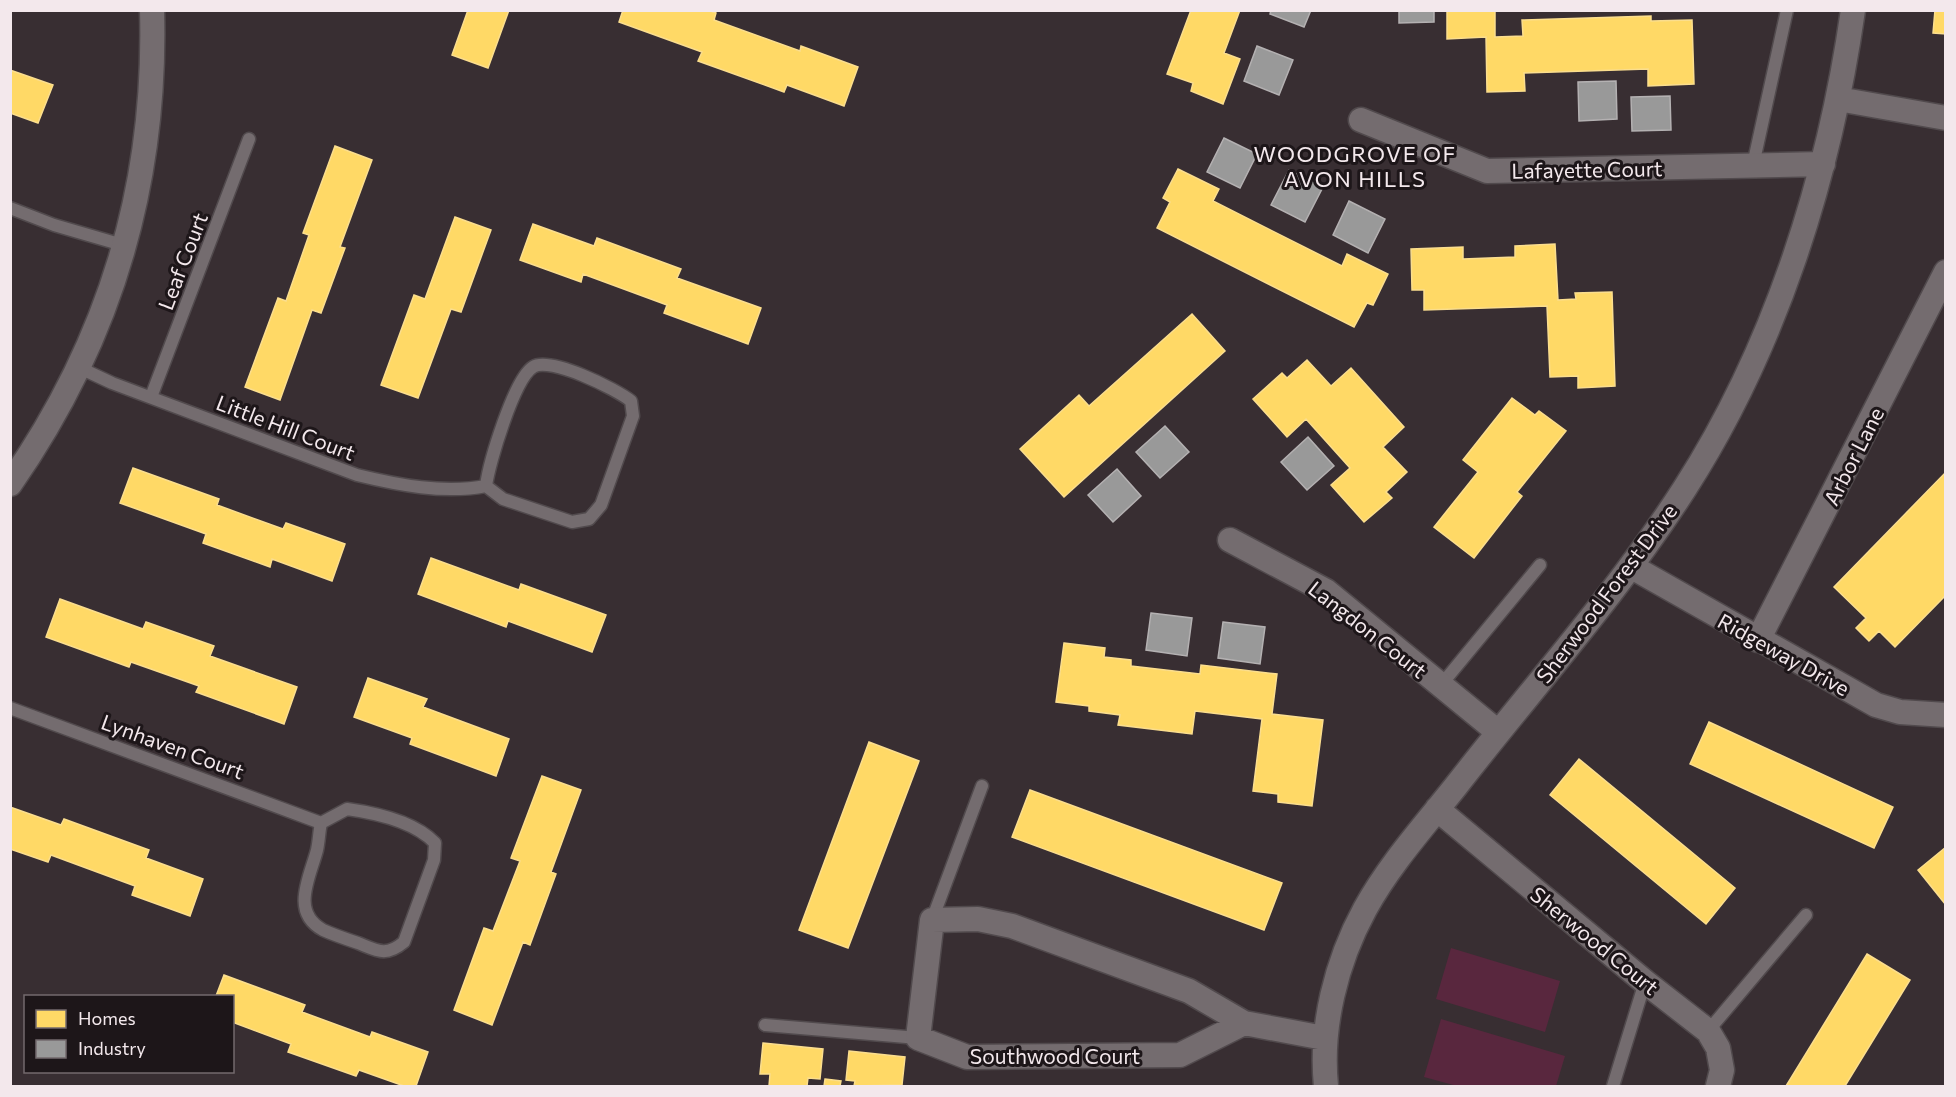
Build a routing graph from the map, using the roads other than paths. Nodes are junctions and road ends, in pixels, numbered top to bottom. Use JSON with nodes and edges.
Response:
{"nodes":[{"id":1,"x":152,"y":10,"type":"edge"},
{"id":2,"x":1788,"y":10,"type":"edge"},
{"id":3,"x":1853,"y":10,"type":"edge"},
{"id":4,"x":1838,"y":99,"type":"junction"},
{"id":5,"x":1946,"y":118,"type":"edge"},
{"id":6,"x":1361,"y":120,"type":"dead end"},
{"id":7,"x":249,"y":139,"type":"dead end"},
{"id":8,"x":1823,"y":164,"type":"junction"},
{"id":9,"x":1753,"y":165,"type":"junction"},
{"id":10,"x":10,"y":208,"type":"edge"},
{"id":11,"x":126,"y":246,"type":"junction"},
{"id":12,"x":1946,"y":272,"type":"edge"},
{"id":13,"x":80,"y":368,"type":"junction"},
{"id":14,"x":151,"y":397,"type":"junction"},
{"id":15,"x":10,"y":484,"type":"edge"},
{"id":16,"x":486,"y":486,"type":"junction"},
{"id":17,"x":1230,"y":540,"type":"dead end"},
{"id":18,"x":1540,"y":565,"type":"dead end"},
{"id":19,"x":1632,"y":567,"type":"junction"},
{"id":20,"x":1758,"y":640,"type":"junction"},
{"id":21,"x":1441,"y":685,"type":"junction"},
{"id":22,"x":10,"y":708,"type":"edge"},
{"id":23,"x":1946,"y":715,"type":"edge"},
{"id":24,"x":1498,"y":732,"type":"junction"},
{"id":25,"x":982,"y":786,"type":"dead end"},
{"id":26,"x":1437,"y":809,"type":"junction"},
{"id":27,"x":321,"y":823,"type":"junction"},
{"id":28,"x":1806,"y":915,"type":"dead end"},
{"id":29,"x":932,"y":920,"type":"junction"},
{"id":30,"x":1645,"y":982,"type":"junction"},
{"id":31,"x":1244,"y":1023,"type":"junction"},
{"id":32,"x":765,"y":1025,"type":"dead end"},
{"id":33,"x":1708,"y":1031,"type":"junction"},
{"id":34,"x":918,"y":1038,"type":"junction"},
{"id":35,"x":1324,"y":1038,"type":"junction"},
{"id":36,"x":1326,"y":1086,"type":"edge"},
{"id":37,"x":1613,"y":1086,"type":"edge"},
{"id":38,"x":1718,"y":1086,"type":"edge"}],
"edges":[{"from":1,"to":11,"type":"street"},
{"from":2,"to":9,"type":"lane"},
{"from":3,"to":4,"type":"street","name":"Sherwood Forest Drive"},
{"from":4,"to":5,"type":"street"},
{"from":4,"to":8,"type":"street","name":"Sherwood Forest Drive"},
{"from":6,"to":9,"type":"street","name":"Lafayette Court"},
{"from":7,"to":14,"type":"lane","name":"Leaf Court"},
{"from":8,"to":9,"type":"street","name":"Lafayette Court"},
{"from":8,"to":19,"type":"street","name":"Sherwood Forest Drive"},
{"from":10,"to":11,"type":"lane"},
{"from":11,"to":13,"type":"street"},
{"from":12,"to":20,"type":"street","name":"Arbor Lane"},
{"from":13,"to":14,"type":"lane","name":"Little Hill Court"},
{"from":13,"to":15,"type":"street"},
{"from":14,"to":16,"type":"lane","name":"Little Hill Court"},
{"from":16,"to":16,"type":"lane"},
{"from":17,"to":21,"type":"street","name":"Langdon Court"},
{"from":18,"to":21,"type":"lane"},
{"from":19,"to":20,"type":"street","name":"Ridgeway Drive"},
{"from":19,"to":24,"type":"street","name":"Sherwood Forest Drive"},
{"from":20,"to":23,"type":"street","name":"Ridgeway Drive"},
{"from":21,"to":24,"type":"street","name":"Langdon Court"},
{"from":22,"to":27,"type":"lane","name":"Lynhaven Court"},
{"from":24,"to":26,"type":"street","name":"Sherwood Forest Drive"},
{"from":25,"to":29,"type":"lane"},
{"from":26,"to":30,"type":"street","name":"Sherwood Court"},
{"from":26,"to":35,"type":"street","name":"Sherwood Forest Drive"},
{"from":27,"to":27,"type":"lane"},
{"from":28,"to":33,"type":"lane"},
{"from":29,"to":31,"type":"street"},
{"from":29,"to":34,"type":"street"},
{"from":30,"to":33,"type":"street","name":"Sherwood Court"},
{"from":30,"to":37,"type":"lane"},
{"from":31,"to":34,"type":"street","name":"Southwood Court"},
{"from":31,"to":35,"type":"street"},
{"from":32,"to":34,"type":"lane"},
{"from":33,"to":38,"type":"street","name":"Sherwood Court"},
{"from":35,"to":36,"type":"street","name":"Sherwood Forest Drive"}]}
